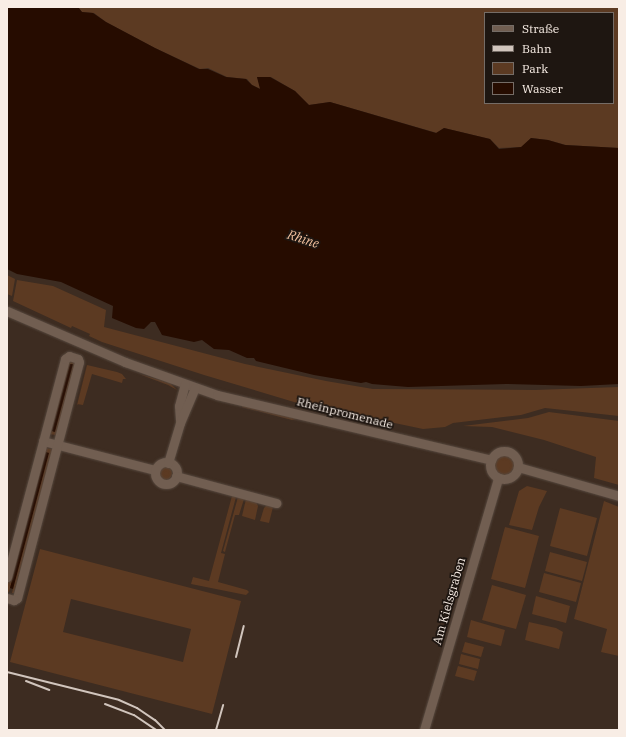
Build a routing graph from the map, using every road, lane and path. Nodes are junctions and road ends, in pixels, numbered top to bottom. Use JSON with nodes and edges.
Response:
{"nodes":[{"id":1,"x":7,"y":311,"type":"edge"},
{"id":2,"x":185,"y":384,"type":"junction"},
{"id":3,"x":195,"y":388,"type":"junction"},
{"id":4,"x":180,"y":423,"type":"junction"},
{"id":5,"x":43,"y":441,"type":"junction"},
{"id":6,"x":58,"y":444,"type":"junction"},
{"id":7,"x":491,"y":460,"type":"junction"},
{"id":8,"x":168,"y":463,"type":"junction"},
{"id":9,"x":518,"y":467,"type":"junction"},
{"id":10,"x":155,"y":470,"type":"junction"},
{"id":11,"x":176,"y":476,"type":"junction"},
{"id":12,"x":498,"y":478,"type":"junction"},
{"id":13,"x":619,"y":496,"type":"edge"},
{"id":14,"x":276,"y":503,"type":"dead end"},
{"id":15,"x":7,"y":577,"type":"edge"},
{"id":16,"x":7,"y":598,"type":"edge"},
{"id":17,"x":424,"y":730,"type":"edge"}],
"edges":[{"from":1,"to":2,"type":"street","name":"Rheinpromenade"},
{"from":2,"to":3,"type":"street","name":"Rheinpromenade"},
{"from":2,"to":4,"type":"street"},
{"from":3,"to":4,"type":"street"},
{"from":3,"to":7,"type":"street","name":"Rheinpromenade"},
{"from":4,"to":8,"type":"street"},
{"from":5,"to":6,"type":"street"},
{"from":5,"to":6,"type":"street"},
{"from":5,"to":15,"type":"street"},
{"from":6,"to":10,"type":"street"},
{"from":6,"to":16,"type":"street"},
{"from":7,"to":9,"type":"street"},
{"from":7,"to":12,"type":"street"},
{"from":8,"to":10,"type":"street"},
{"from":8,"to":11,"type":"street"},
{"from":9,"to":12,"type":"street"},
{"from":9,"to":13,"type":"street"},
{"from":10,"to":11,"type":"street"},
{"from":11,"to":14,"type":"street"},
{"from":12,"to":17,"type":"street","name":"Am Kielsgraben"}]}
